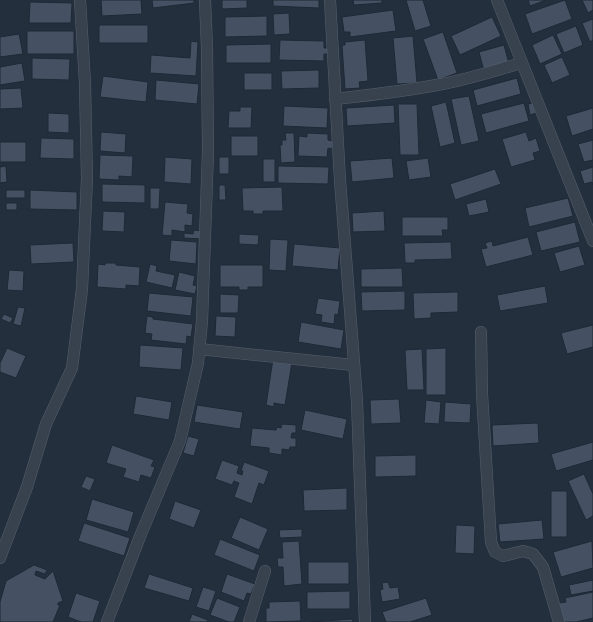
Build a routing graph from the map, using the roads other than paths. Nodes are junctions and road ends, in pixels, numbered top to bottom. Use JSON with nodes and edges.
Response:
{"nodes":[{"id":1,"x":80,"y":0,"type":"edge"},
{"id":2,"x":205,"y":0,"type":"edge"},
{"id":3,"x":330,"y":0,"type":"edge"},
{"id":4,"x":497,"y":0,"type":"edge"},
{"id":5,"x":522,"y":62,"type":"junction"},
{"id":6,"x":336,"y":99,"type":"junction"},
{"id":7,"x":593,"y":240,"type":"edge"},
{"id":8,"x":481,"y":332,"type":"dead end"},
{"id":9,"x":199,"y":349,"type":"junction"},
{"id":10,"x":353,"y":365,"type":"junction"},
{"id":11,"x":0,"y":558,"type":"edge"},
{"id":12,"x":265,"y":572,"type":"dead end"},
{"id":13,"x":107,"y":622,"type":"edge"},
{"id":14,"x":248,"y":622,"type":"edge"},
{"id":15,"x":365,"y":622,"type":"edge"},
{"id":16,"x":559,"y":622,"type":"edge"}],
"edges":[{"from":1,"to":11,"type":"street"},
{"from":2,"to":9,"type":"street"},
{"from":3,"to":6,"type":"street"},
{"from":4,"to":5,"type":"street"},
{"from":5,"to":6,"type":"street"},
{"from":5,"to":7,"type":"street"},
{"from":6,"to":10,"type":"street"},
{"from":8,"to":16,"type":"street"},
{"from":9,"to":10,"type":"street"},
{"from":9,"to":13,"type":"street"},
{"from":10,"to":15,"type":"street"},
{"from":12,"to":14,"type":"street"}]}
